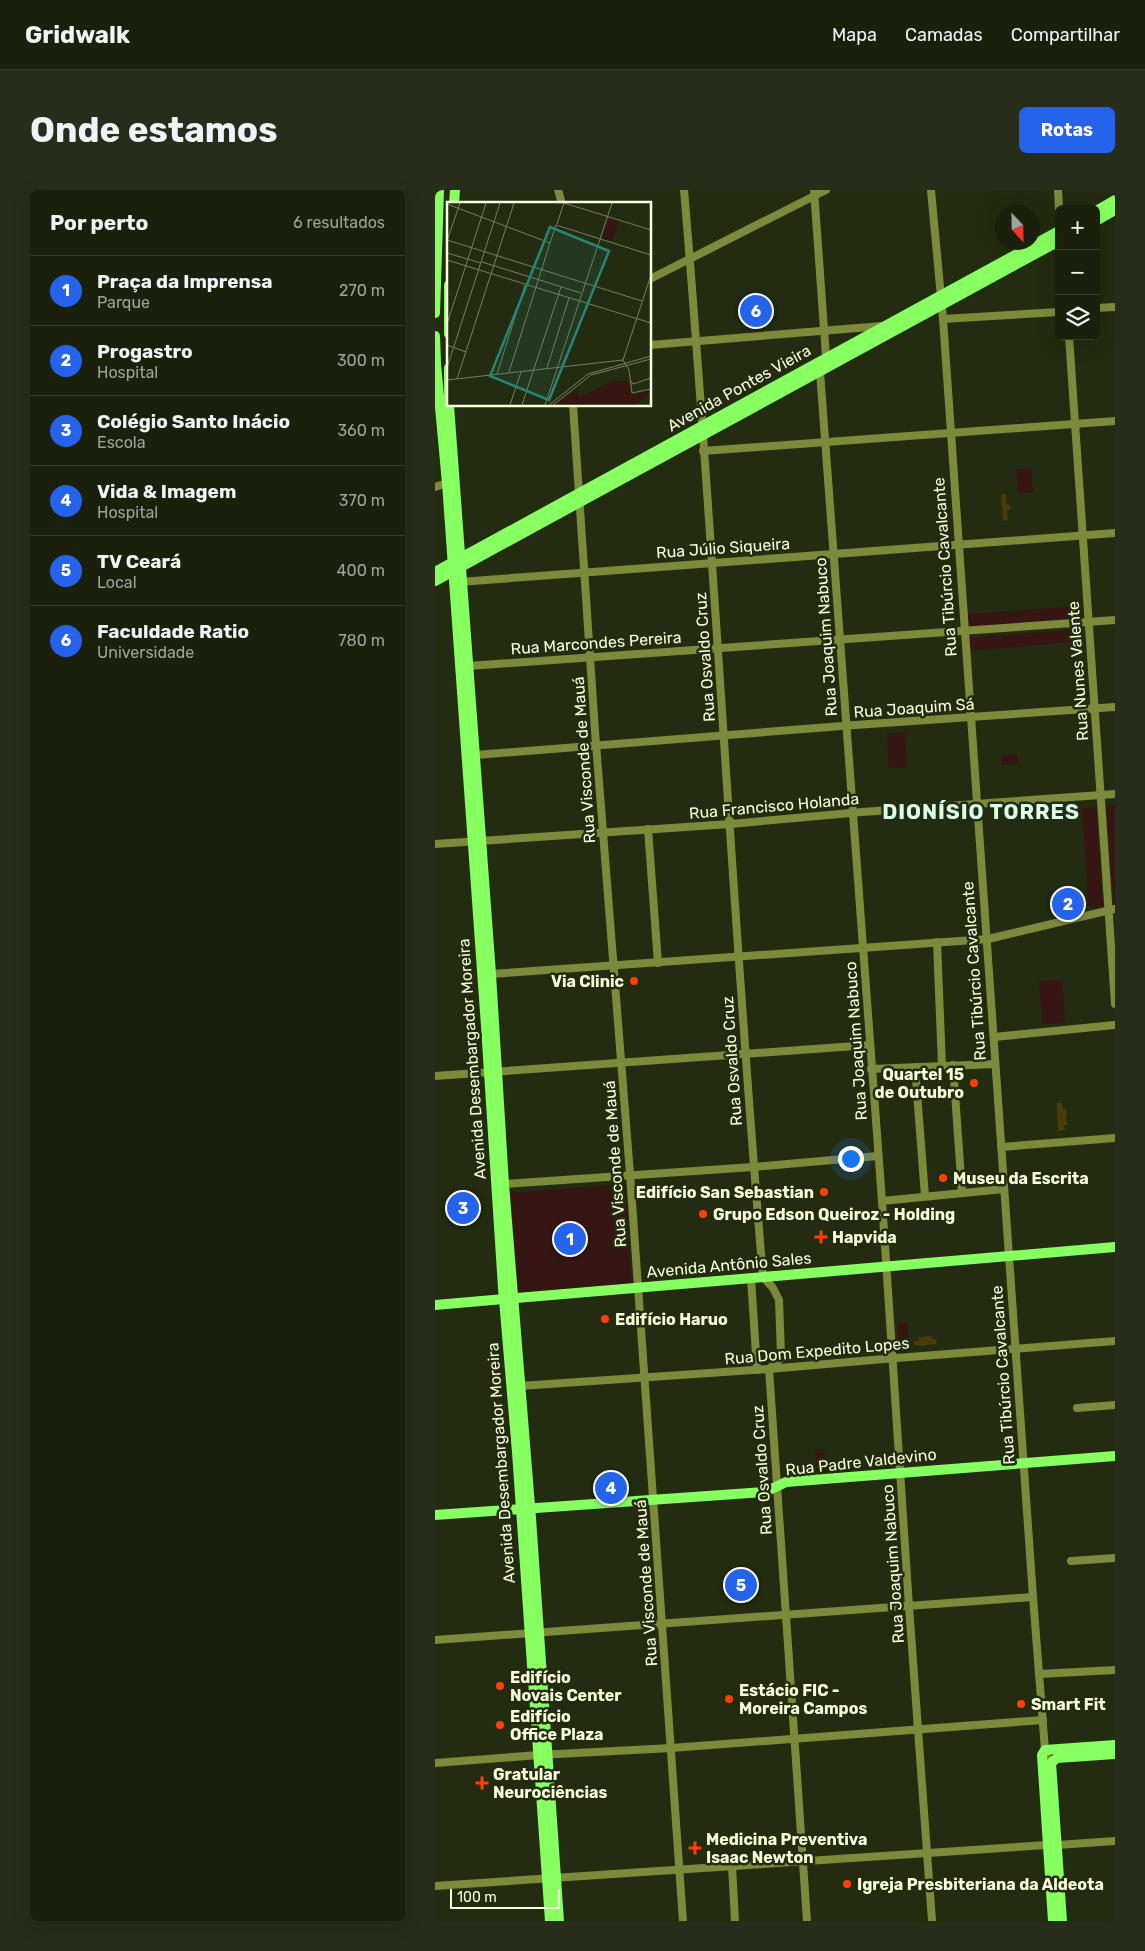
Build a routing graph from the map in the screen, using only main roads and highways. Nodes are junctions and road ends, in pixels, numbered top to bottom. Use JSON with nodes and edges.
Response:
{"nodes":[{"id":1,"x":439,"y":190,"type":"edge"},
{"id":2,"x":1115,"y":200,"type":"edge"},
{"id":3,"x":1100,"y":209,"type":"edge"},
{"id":4,"x":1115,"y":210,"type":"edge"},
{"id":5,"x":1100,"y":218,"type":"edge"},
{"id":6,"x":1055,"y":233,"type":"edge"},
{"id":7,"x":1055,"y":243,"type":"edge"},
{"id":8,"x":941,"y":300,"type":"junction"},
{"id":9,"x":435,"y":313,"type":"edge"},
{"id":10,"x":435,"y":336,"type":"edge"},
{"id":11,"x":436,"y":375,"type":"edge"},
{"id":12,"x":449,"y":406,"type":"edge"},
{"id":13,"x":702,"y":431,"type":"junction"},
{"id":14,"x":457,"y":564,"type":"junction"},
{"id":15,"x":435,"y":572,"type":"edge"},
{"id":16,"x":435,"y":581,"type":"edge"},
{"id":17,"x":458,"y":582,"type":"junction"},
{"id":18,"x":477,"y":841,"type":"junction"},
{"id":19,"x":493,"y":1072,"type":"junction"},
{"id":20,"x":1115,"y":1247,"type":"edge"},
{"id":21,"x":508,"y":1300,"type":"junction"},
{"id":22,"x":435,"y":1306,"type":"edge"},
{"id":23,"x":1115,"y":1456,"type":"edge"},
{"id":24,"x":525,"y":1509,"type":"junction"},
{"id":25,"x":435,"y":1516,"type":"edge"},
{"id":26,"x":1115,"y":1745,"type":"edge"},
{"id":27,"x":1115,"y":1754,"type":"edge"},
{"id":28,"x":1052,"y":1845,"type":"junction"},
{"id":29,"x":552,"y":1878,"type":"junction"},
{"id":30,"x":550,"y":1921,"type":"edge"},
{"id":31,"x":559,"y":1921,"type":"edge"},
{"id":32,"x":1053,"y":1921,"type":"edge"},
{"id":33,"x":1062,"y":1921,"type":"edge"}],
"edges":[{"from":1,"to":9,"type":"main road"},
{"from":2,"to":3,"type":"main road"},
{"from":4,"to":5,"type":"main road"},
{"from":6,"to":8,"type":"main road","name":"Avenida Pontes Vieira"},
{"from":7,"to":8,"type":"main road","name":"Avenida Pontes Vieira"},
{"from":8,"to":13,"type":"main road","name":"Avenida Pontes Vieira"},
{"from":8,"to":13,"type":"main road","name":"Avenida Pontes Vieira"},
{"from":10,"to":11,"type":"main road","name":"Avenida Desembargador Moreira"},
{"from":11,"to":14,"type":"main road","name":"Avenida Desembargador Moreira"},
{"from":12,"to":14,"type":"main road","name":"Avenida Desembargador Moreira"},
{"from":13,"to":14,"type":"main road","name":"Avenida Pontes Vieira"},
{"from":14,"to":15,"type":"main road","name":"Avenida Pontes Vieira"},
{"from":14,"to":16,"type":"main road","name":"Avenida Pontes Vieira"},
{"from":14,"to":17,"type":"main road","name":"Avenida Desembargador Moreira"},
{"from":17,"to":18,"type":"main road","name":"Avenida Desembargador Moreira"},
{"from":17,"to":18,"type":"main road","name":"Avenida Desembargador Moreira"},
{"from":18,"to":19,"type":"main road","name":"Avenida Desembargador Moreira"},
{"from":18,"to":19,"type":"main road","name":"Avenida Desembargador Moreira"},
{"from":19,"to":21,"type":"main road","name":"Avenida Desembargador Moreira"},
{"from":19,"to":21,"type":"main road","name":"Avenida Desembargador Moreira"},
{"from":20,"to":21,"type":"main road","name":"Avenida Antônio Sales"},
{"from":21,"to":22,"type":"main road","name":"Avenida Antônio Sales"},
{"from":21,"to":24,"type":"main road","name":"Avenida Desembargador Moreira"},
{"from":21,"to":24,"type":"main road","name":"Avenida Desembargador Moreira"},
{"from":23,"to":24,"type":"main road","name":"Rua Padre Valdevino"},
{"from":24,"to":25,"type":"main road","name":"Rua Padre Valdevino"},
{"from":24,"to":29,"type":"main road","name":"Avenida Desembargador Moreira"},
{"from":26,"to":28,"type":"main road","name":"Rua Tibúrcio Cavalcante"},
{"from":27,"to":28,"type":"main road","name":"Rua Tibúrcio Cavalcante"},
{"from":28,"to":32,"type":"main road","name":"Rua Tibúrcio Cavalcante"},
{"from":28,"to":33,"type":"main road","name":"Rua Tibúrcio Cavalcante"},
{"from":29,"to":30,"type":"main road","name":"Avenida Desembargador Moreira"},
{"from":29,"to":31,"type":"main road","name":"Avenida Desembargador Moreira"}]}
